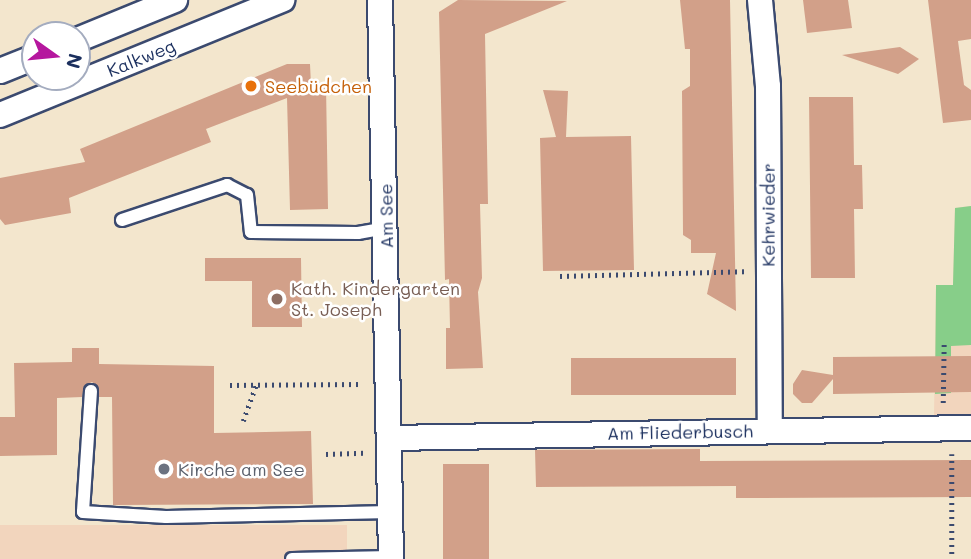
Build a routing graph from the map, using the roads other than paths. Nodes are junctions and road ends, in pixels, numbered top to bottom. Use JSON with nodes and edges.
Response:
{"nodes":[{"id":1,"x":175,"y":0,"type":"edge"},
{"id":2,"x":282,"y":0,"type":"edge"},
{"id":3,"x":380,"y":0,"type":"edge"},
{"id":4,"x":760,"y":0,"type":"edge"},
{"id":5,"x":91,"y":34,"type":"edge"},
{"id":6,"x":21,"y":63,"type":"edge"},
{"id":7,"x":0,"y":71,"type":"edge"},
{"id":8,"x":0,"y":116,"type":"edge"},
{"id":9,"x":122,"y":220,"type":"dead end"},
{"id":10,"x":386,"y":228,"type":"junction"},
{"id":11,"x":91,"y":391,"type":"dead end"},
{"id":12,"x":955,"y":428,"type":"edge"},
{"id":13,"x":770,"y":430,"type":"junction"},
{"id":14,"x":390,"y":445,"type":"junction"},
{"id":15,"x":390,"y":512,"type":"junction"},
{"id":16,"x":391,"y":558,"type":"edge"},
{"id":17,"x":292,"y":559,"type":"edge"}],
"edges":[{"from":1,"to":5,"type":"street"},
{"from":2,"to":8,"type":"street","name":"Kalkweg"},
{"from":3,"to":10,"type":"street","name":"Am See"},
{"from":4,"to":13,"type":"street","name":"Kehrwieder"},
{"from":6,"to":7,"type":"street"},
{"from":9,"to":10,"type":"lane"},
{"from":10,"to":14,"type":"street","name":"Am See"},
{"from":11,"to":15,"type":"lane"},
{"from":12,"to":13,"type":"street","name":"Am Fliederbusch"},
{"from":13,"to":14,"type":"street","name":"Am Fliederbusch"},
{"from":14,"to":15,"type":"street","name":"Am See"},
{"from":15,"to":16,"type":"street","name":"Am See"},
{"from":16,"to":17,"type":"lane"}]}
